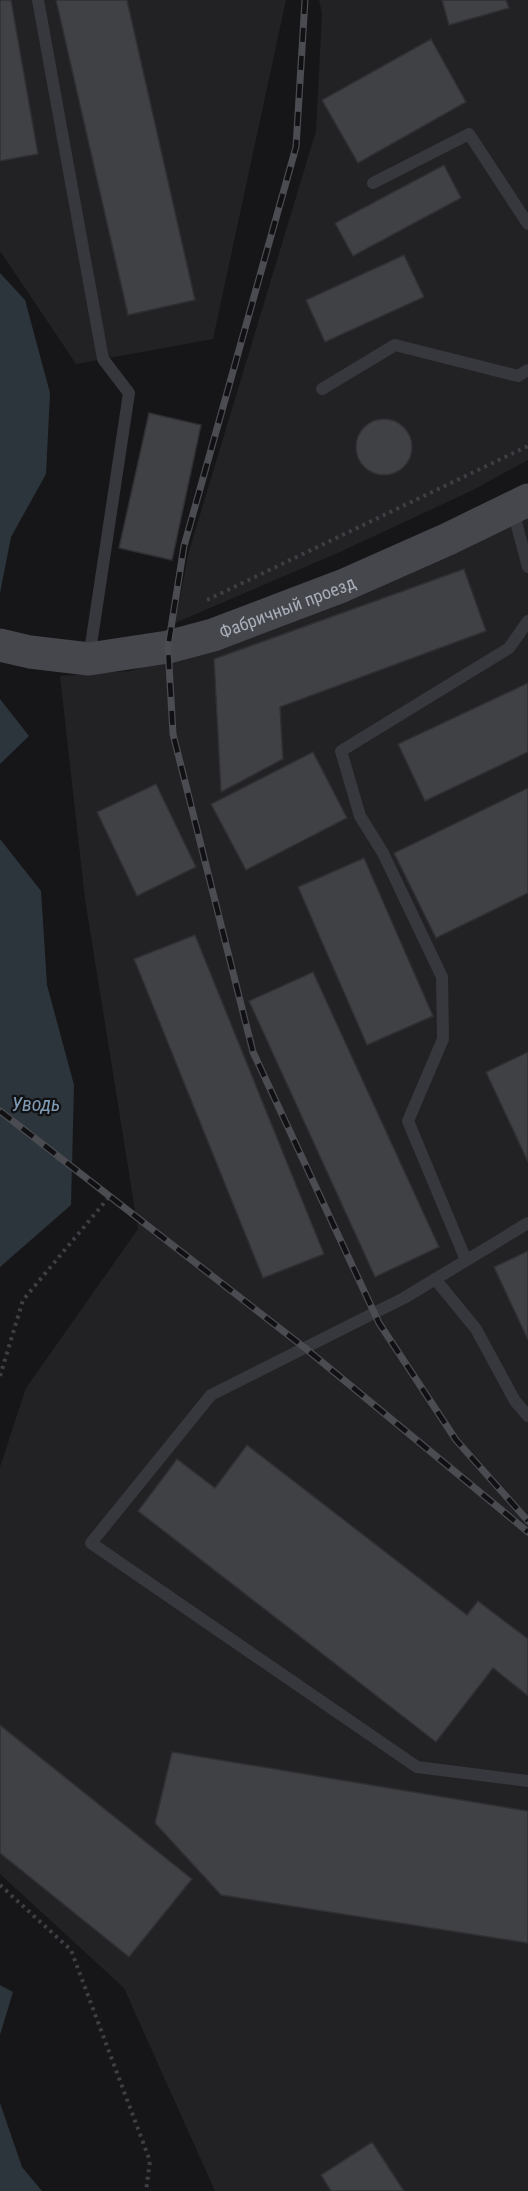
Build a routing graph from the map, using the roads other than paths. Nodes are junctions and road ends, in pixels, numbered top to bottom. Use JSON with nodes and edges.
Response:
{"nodes":[{"id":1,"x":38,"y":0,"type":"edge"},
{"id":2,"x":373,"y":183,"type":"dead end"},
{"id":3,"x":528,"y":224,"type":"edge"},
{"id":4,"x":528,"y":370,"type":"edge"},
{"id":5,"x":322,"y":389,"type":"dead end"},
{"id":6,"x":520,"y":504,"type":"edge"},
{"id":7,"x":528,"y":567,"type":"edge"},
{"id":8,"x":528,"y":621,"type":"edge"},
{"id":9,"x":15,"y":648,"type":"edge"},
{"id":10,"x":88,"y":659,"type":"junction"},
{"id":11,"x":528,"y":1223,"type":"edge"},
{"id":12,"x":466,"y":1260,"type":"junction"},
{"id":13,"x":435,"y":1279,"type":"junction"},
{"id":14,"x":528,"y":1416,"type":"edge"},
{"id":15,"x":528,"y":1781,"type":"edge"}],
"edges":[{"from":1,"to":10,"type":"lane"},
{"from":2,"to":3,"type":"lane"},
{"from":4,"to":5,"type":"lane"},
{"from":6,"to":7,"type":"lane"},
{"from":6,"to":10,"type":"main road","name":"Фабричный проезд"},
{"from":8,"to":12,"type":"lane"},
{"from":9,"to":10,"type":"main road","name":"Фабричный проезд"},
{"from":11,"to":12,"type":"lane"},
{"from":12,"to":13,"type":"lane"},
{"from":13,"to":14,"type":"lane"},
{"from":13,"to":15,"type":"lane"}]}
